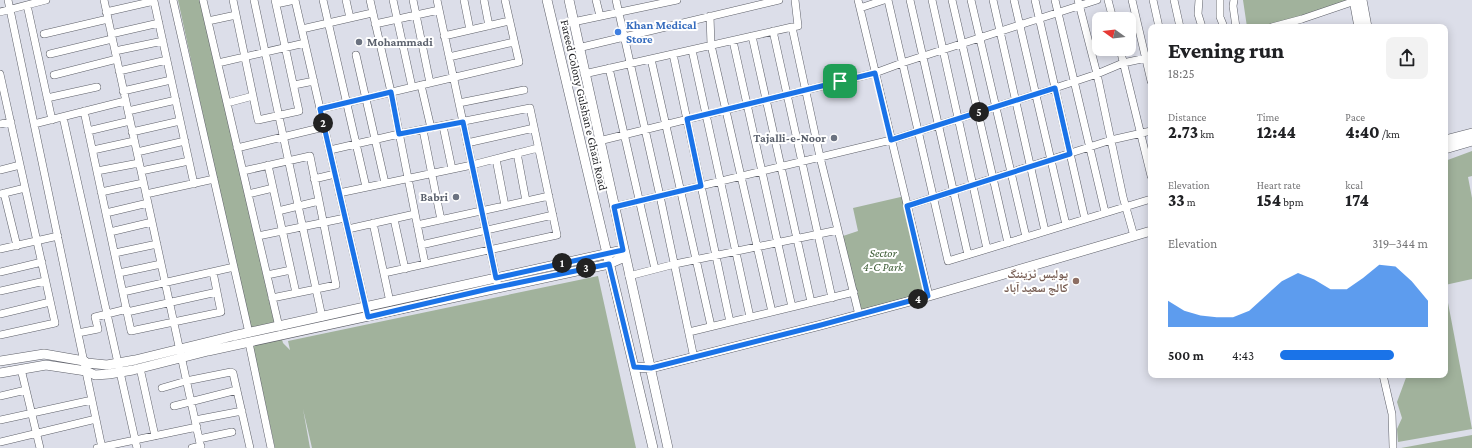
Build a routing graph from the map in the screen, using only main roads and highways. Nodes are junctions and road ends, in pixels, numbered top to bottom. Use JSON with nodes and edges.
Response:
{"nodes":[{"id":1,"x":547,"y":0,"type":"edge"},
{"id":2,"x":569,"y":0,"type":"edge"},
{"id":3,"x":1358,"y":0,"type":"edge"},
{"id":4,"x":1359,"y":24,"type":"edge"},
{"id":5,"x":1367,"y":24,"type":"edge"},
{"id":6,"x":1472,"y":133,"type":"edge"},
{"id":7,"x":1448,"y":139,"type":"edge"},
{"id":8,"x":1472,"y":141,"type":"edge"},
{"id":9,"x":1448,"y":148,"type":"edge"},
{"id":10,"x":1148,"y":232,"type":"edge"},
{"id":11,"x":624,"y":253,"type":"junction"},
{"id":12,"x":606,"y":254,"type":"junction"},
{"id":13,"x":609,"y":264,"type":"junction"},
{"id":14,"x":497,"y":282,"type":"junction"},
{"id":15,"x":180,"y":354,"type":"junction"},
{"id":16,"x":0,"y":361,"type":"edge"},
{"id":17,"x":634,"y":367,"type":"junction"},
{"id":18,"x":651,"y":368,"type":"junction"},
{"id":19,"x":0,"y":373,"type":"edge"},
{"id":20,"x":653,"y":448,"type":"edge"},
{"id":21,"x":668,"y":448,"type":"edge"}],
"edges":[{"from":1,"to":12,"type":"main road","name":"Fareed Colony Gulshan e Ghazi Road"},
{"from":2,"to":11,"type":"main road","name":"Fareed Colony Gulshan e Ghazi Road"},
{"from":3,"to":4,"type":"main road"},
{"from":3,"to":5,"type":"main road"},
{"from":6,"to":7,"type":"main road"},
{"from":8,"to":9,"type":"main road"},
{"from":10,"to":18,"type":"main road"},
{"from":11,"to":12,"type":"main road"},
{"from":11,"to":13,"type":"main road"},
{"from":11,"to":18,"type":"main road","name":"Fareed Colony Gulshan e Ghazi Road"},
{"from":12,"to":13,"type":"main road","name":"Fareed Colony Gulshan e Ghazi Road"},
{"from":12,"to":14,"type":"main road"},
{"from":13,"to":14,"type":"main road"},
{"from":13,"to":17,"type":"main road","name":"Fareed Colony Gulshan e Ghazi Road"},
{"from":14,"to":15,"type":"main road"},
{"from":14,"to":15,"type":"main road"},
{"from":15,"to":16,"type":"main road"},
{"from":15,"to":19,"type":"main road"},
{"from":17,"to":18,"type":"main road"},
{"from":17,"to":20,"type":"main road","name":"Fareed Colony Gulshan e Ghazi Road"},
{"from":18,"to":21,"type":"main road","name":"Fareed Colony Gulshan e Ghazi Road"}]}
